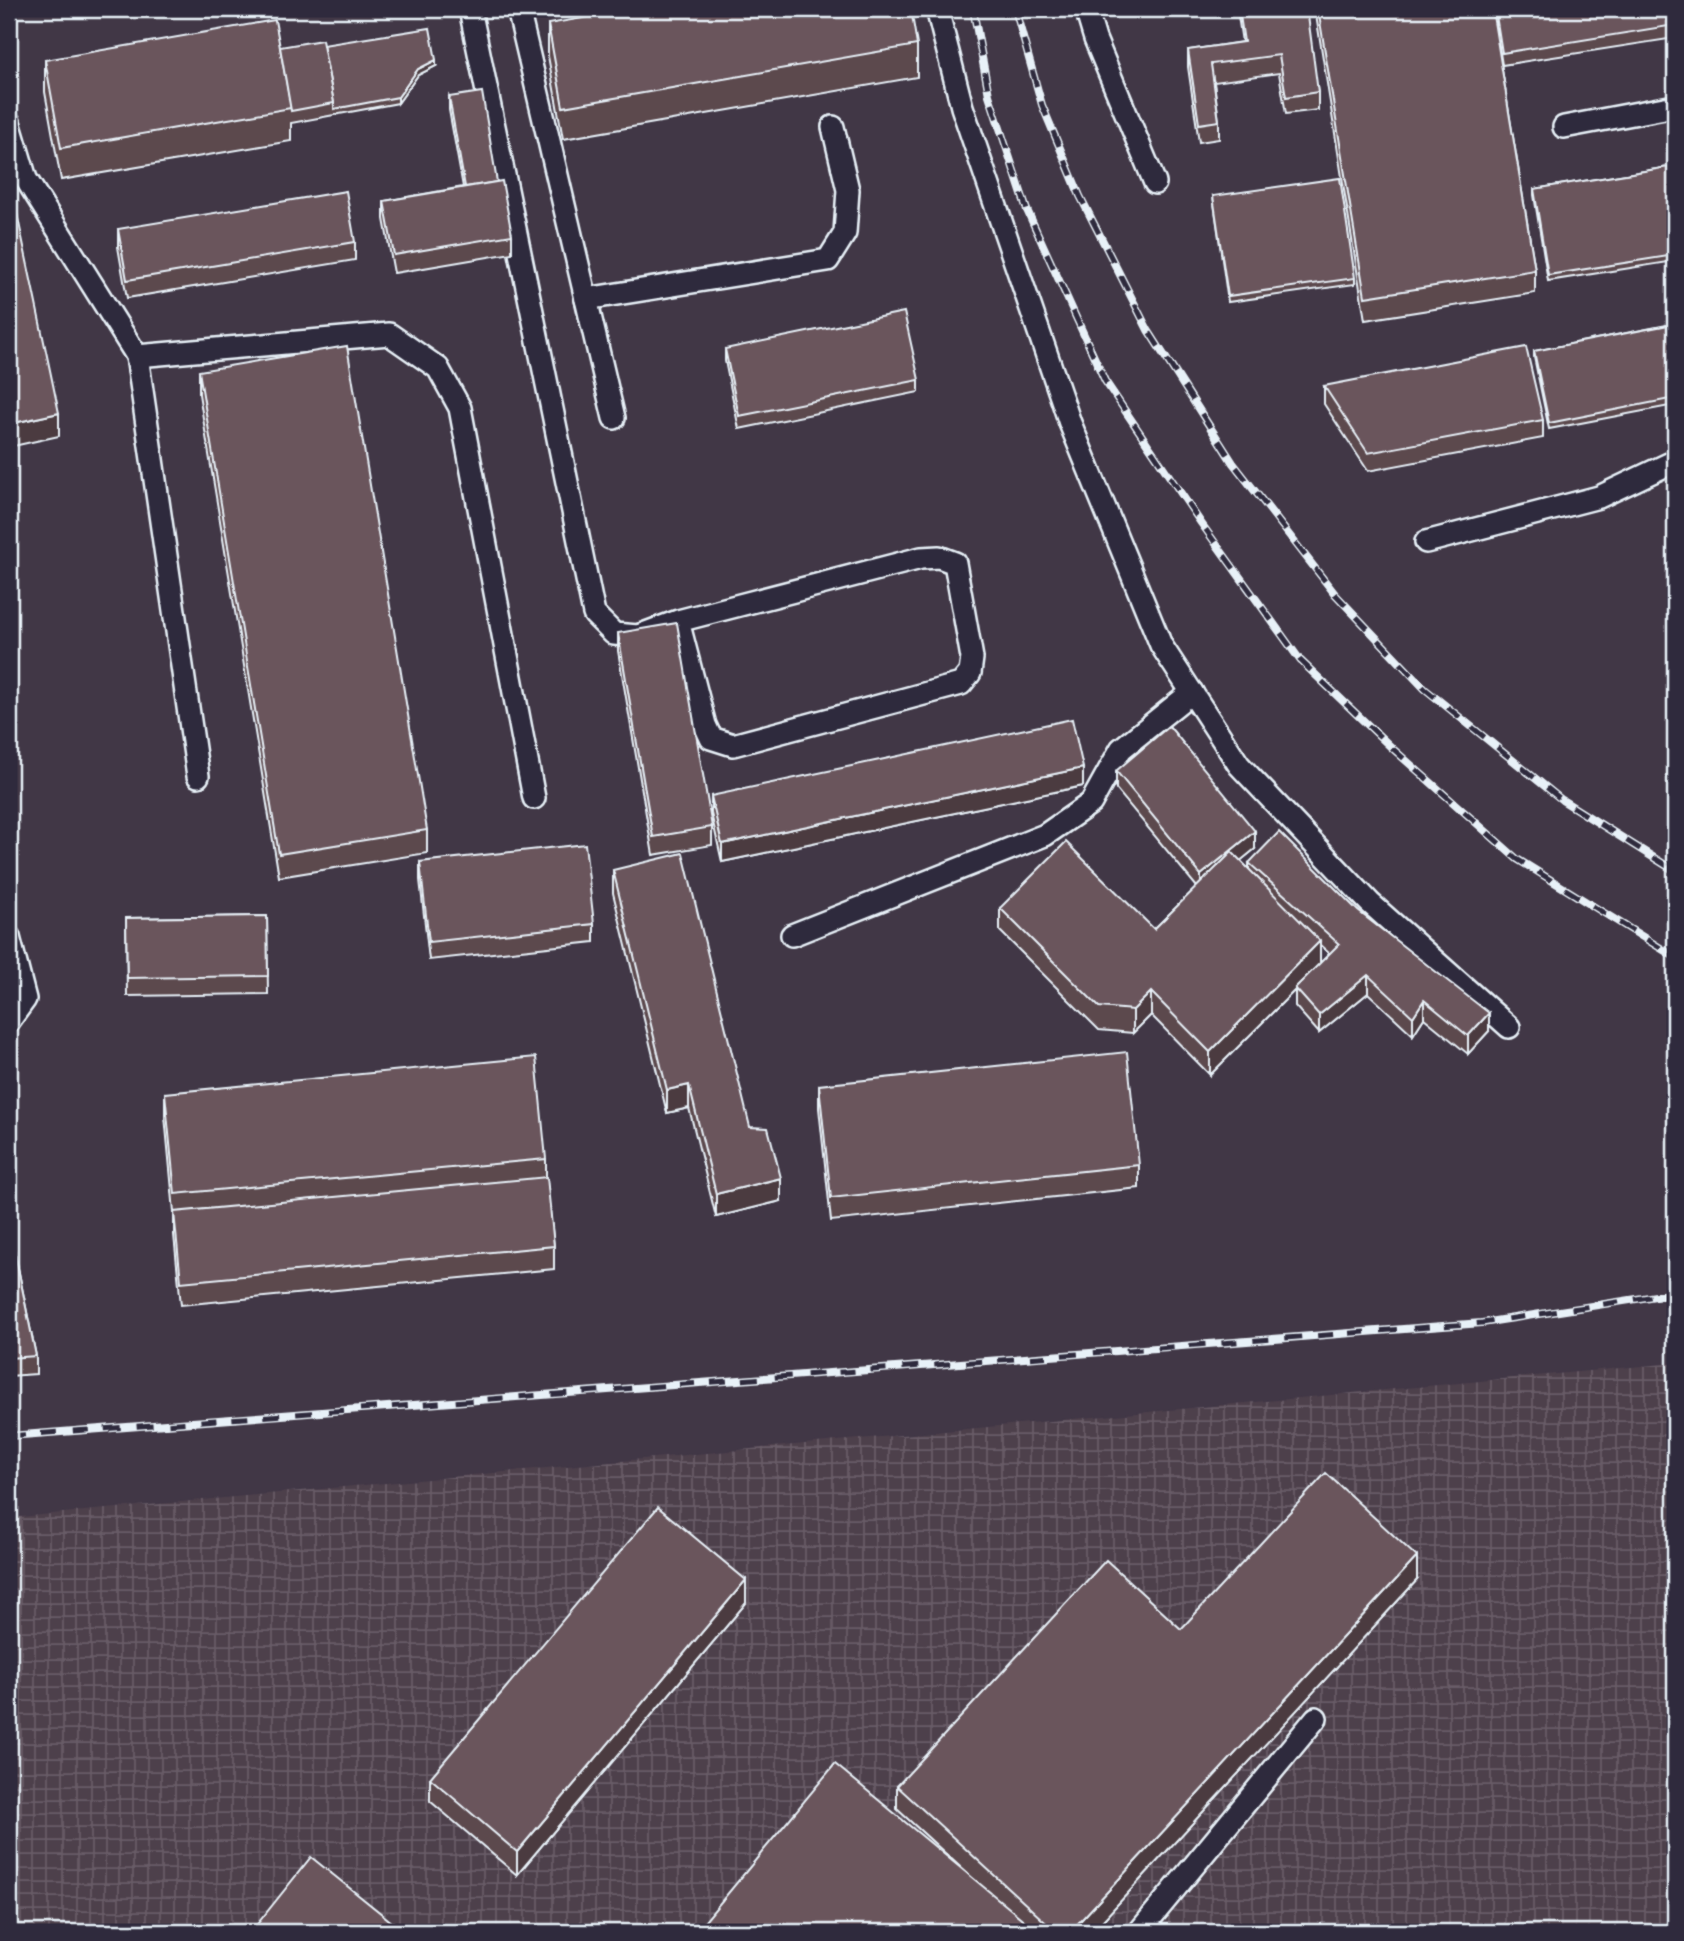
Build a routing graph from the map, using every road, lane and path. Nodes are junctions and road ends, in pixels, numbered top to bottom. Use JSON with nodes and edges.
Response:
{"nodes":[{"id":1,"x":470,"y":9,"type":"edge"},
{"id":2,"x":517,"y":9,"type":"edge"},
{"id":3,"x":937,"y":9,"type":"edge"},
{"id":4,"x":1086,"y":9,"type":"edge"},
{"id":5,"x":1675,"y":106,"type":"edge"},
{"id":6,"x":9,"y":122,"type":"edge"},
{"id":7,"x":833,"y":127,"type":"dead end"},
{"id":8,"x":1564,"y":127,"type":"dead end"},
{"id":9,"x":1155,"y":183,"type":"dead end"},
{"id":10,"x":586,"y":299,"type":"junction"},
{"id":11,"x":137,"y":356,"type":"junction"},
{"id":12,"x":614,"y":418,"type":"dead end"},
{"id":13,"x":1675,"y":461,"type":"edge"},
{"id":14,"x":1426,"y":542,"type":"dead end"},
{"id":15,"x":678,"y":621,"type":"junction"},
{"id":16,"x":1192,"y":692,"type":"junction"},
{"id":17,"x":198,"y":776,"type":"dead end"},
{"id":18,"x":534,"y":798,"type":"dead end"},
{"id":19,"x":792,"y":935,"type":"dead end"},
{"id":20,"x":9,"y":937,"type":"edge"},
{"id":21,"x":9,"y":1021,"type":"edge"},
{"id":22,"x":1508,"y":1027,"type":"dead end"},
{"id":23,"x":1316,"y":1718,"type":"dead end"},
{"id":24,"x":1139,"y":1932,"type":"edge"}],
"edges":[{"from":1,"to":15,"type":"lane"},
{"from":2,"to":10,"type":"lane"},
{"from":3,"to":16,"type":"lane"},
{"from":4,"to":9,"type":"lane"},
{"from":5,"to":8,"type":"lane"},
{"from":6,"to":11,"type":"lane"},
{"from":7,"to":10,"type":"lane"},
{"from":10,"to":12,"type":"lane"},
{"from":11,"to":17,"type":"lane"},
{"from":11,"to":18,"type":"lane"},
{"from":13,"to":14,"type":"lane"},
{"from":15,"to":15,"type":"lane"},
{"from":16,"to":19,"type":"lane"},
{"from":16,"to":22,"type":"lane"},
{"from":20,"to":21,"type":"lane"},
{"from":23,"to":24,"type":"lane"}]}
